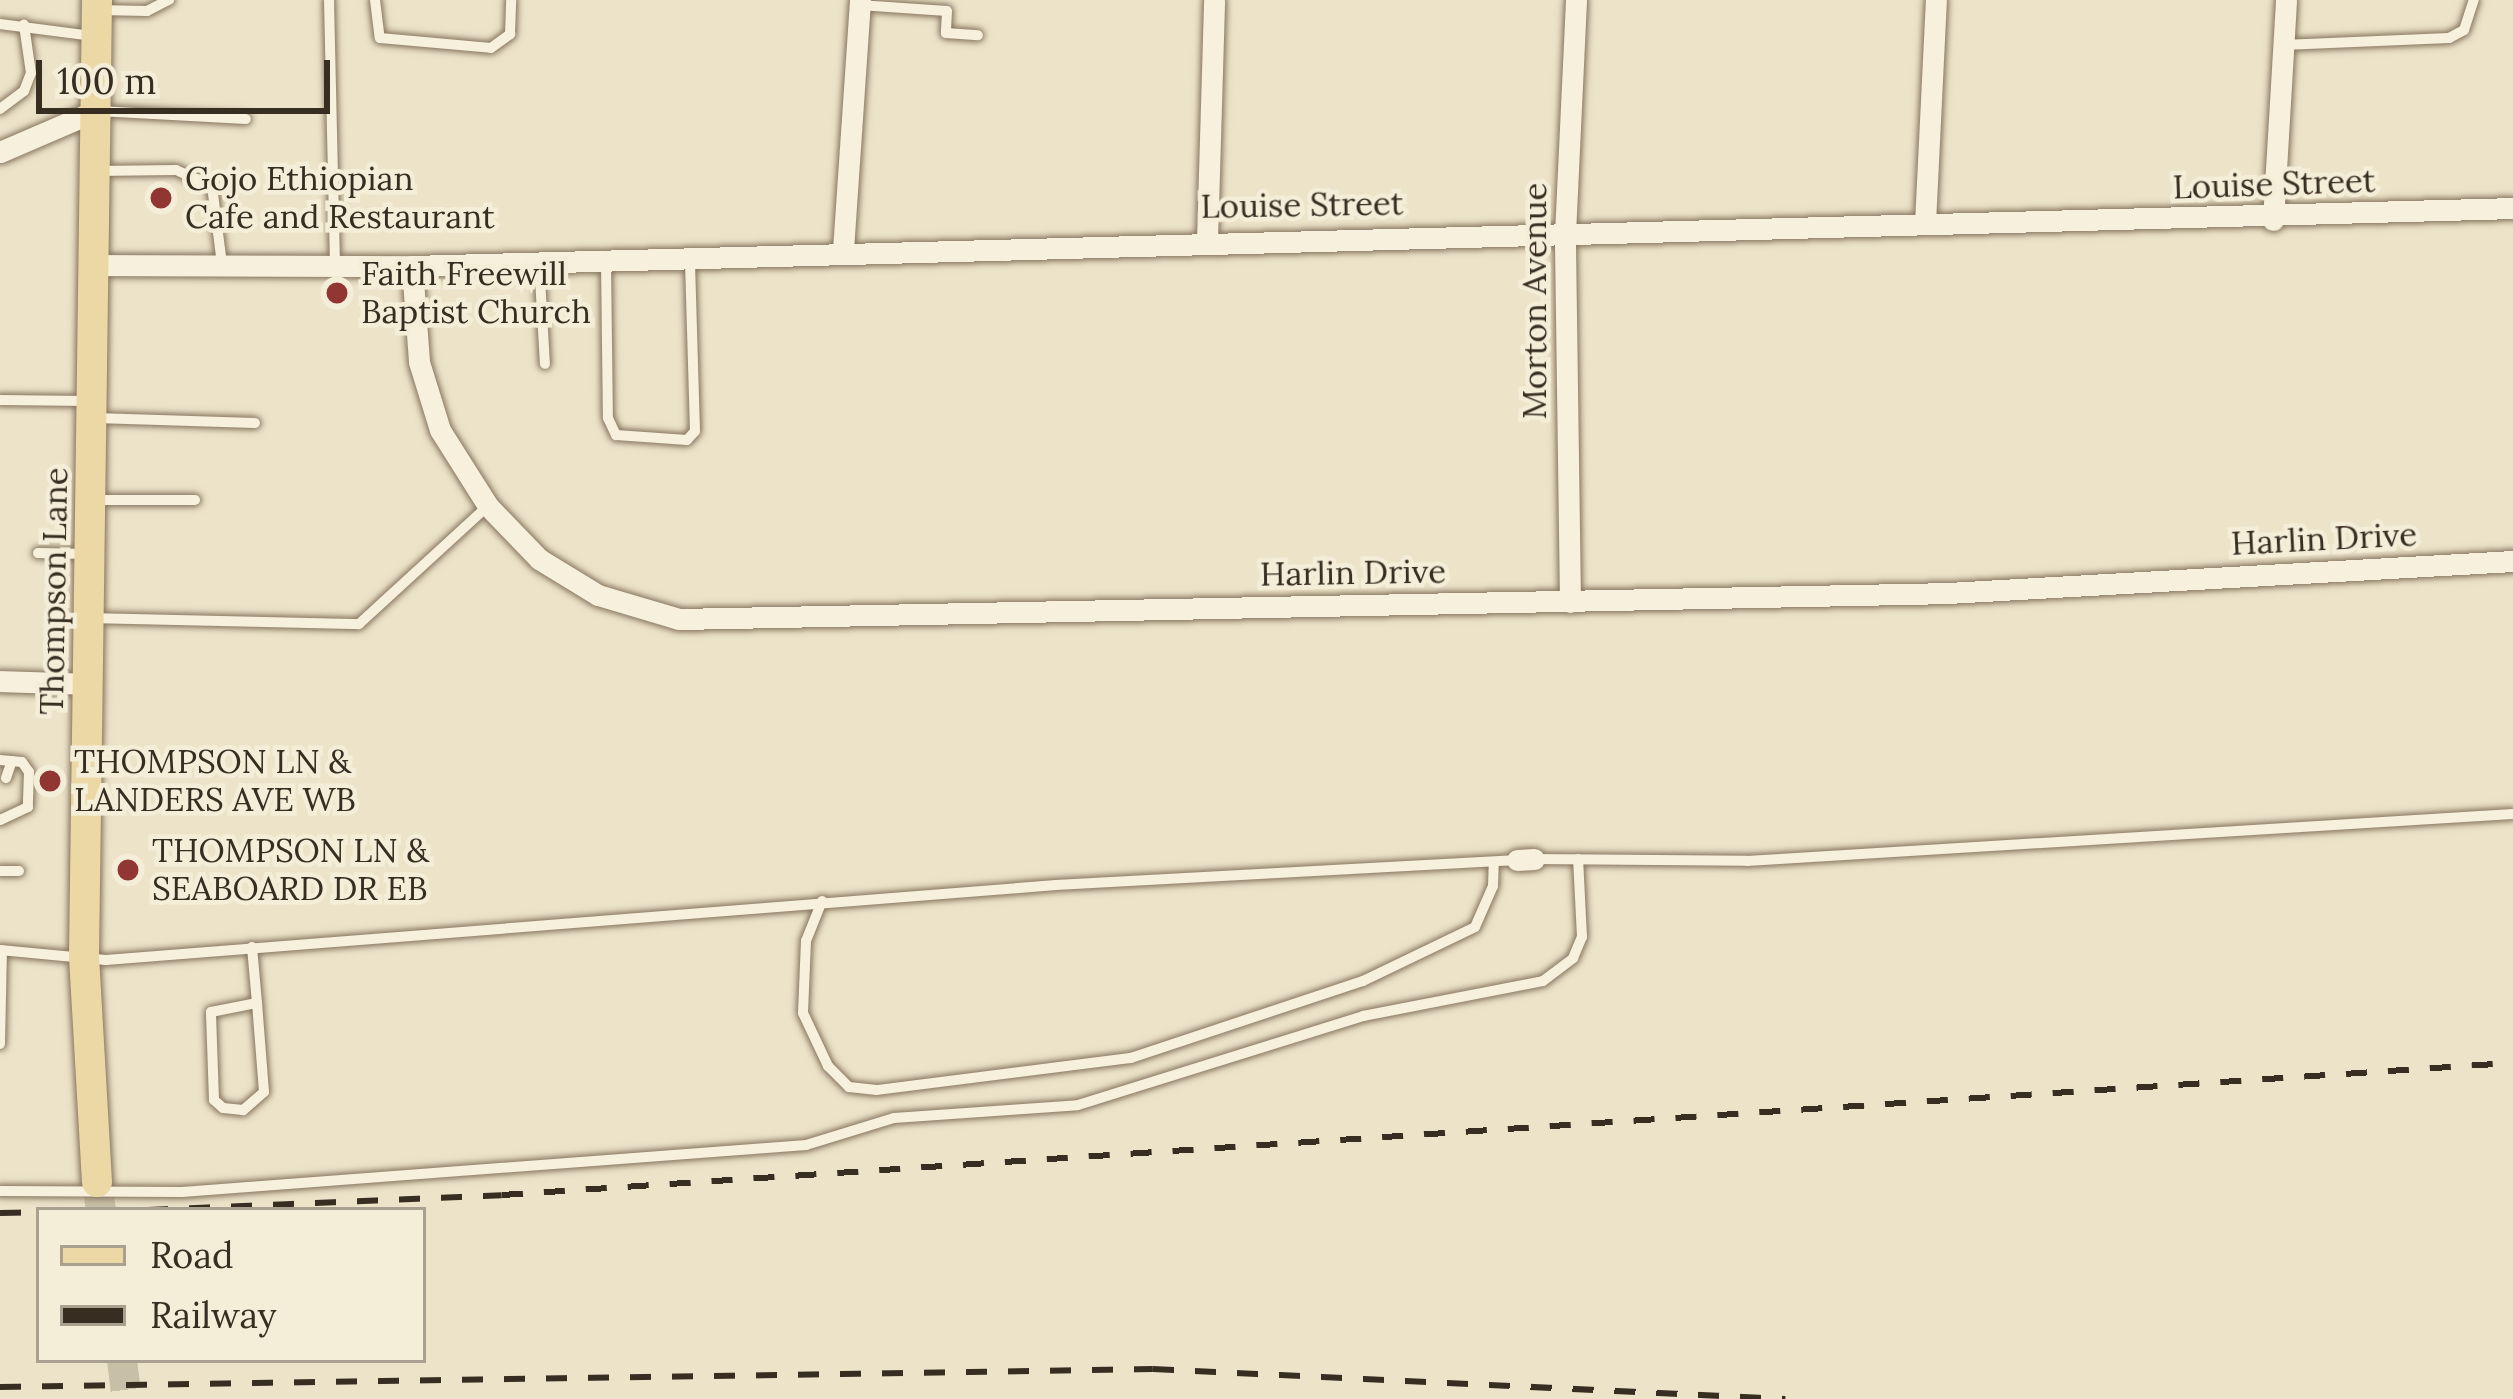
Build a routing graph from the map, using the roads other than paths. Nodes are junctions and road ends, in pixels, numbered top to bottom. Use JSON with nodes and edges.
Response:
{"nodes":[{"id":1,"x":169,"y":0,"type":"edge"},
{"id":2,"x":328,"y":0,"type":"edge"},
{"id":3,"x":375,"y":0,"type":"edge"},
{"id":4,"x":511,"y":0,"type":"edge"},
{"id":5,"x":1214,"y":0,"type":"edge"},
{"id":6,"x":1576,"y":0,"type":"edge"},
{"id":7,"x":1936,"y":0,"type":"edge"},
{"id":8,"x":2285,"y":0,"type":"edge"},
{"id":9,"x":2474,"y":0,"type":"edge"},
{"id":10,"x":860,"y":3,"type":"edge"},
{"id":11,"x":97,"y":16,"type":"edge"},
{"id":12,"x":0,"y":24,"type":"edge"},
{"id":13,"x":24,"y":26,"type":"junction"},
{"id":14,"x":978,"y":35,"type":"dead end"},
{"id":15,"x":2283,"y":45,"type":"junction"},
{"id":16,"x":0,"y":109,"type":"edge"},
{"id":17,"x":95,"y":111,"type":"junction"},
{"id":18,"x":246,"y":119,"type":"dead end"},
{"id":19,"x":0,"y":152,"type":"edge"},
{"id":20,"x":94,"y":171,"type":"junction"},
{"id":21,"x":2513,"y":208,"type":"edge"},
{"id":22,"x":2273,"y":220,"type":"junction"},
{"id":23,"x":1925,"y":223,"type":"junction"},
{"id":24,"x":1565,"y":234,"type":"junction"},
{"id":25,"x":1208,"y":240,"type":"junction"},
{"id":26,"x":843,"y":250,"type":"junction"},
{"id":27,"x":689,"y":256,"type":"junction"},
{"id":28,"x":606,"y":259,"type":"junction"},
{"id":29,"x":539,"y":261,"type":"junction"},
{"id":30,"x":222,"y":264,"type":"junction"},
{"id":31,"x":93,"y":265,"type":"junction"},
{"id":32,"x":335,"y":265,"type":"junction"},
{"id":33,"x":412,"y":266,"type":"junction"},
{"id":34,"x":545,"y":364,"type":"dead end"},
{"id":35,"x":0,"y":400,"type":"edge"},
{"id":36,"x":92,"y":409,"type":"junction"},
{"id":37,"x":255,"y":423,"type":"dead end"},
{"id":38,"x":91,"y":500,"type":"junction"},
{"id":39,"x":195,"y":500,"type":"dead end"},
{"id":40,"x":488,"y":506,"type":"junction"},
{"id":41,"x":38,"y":553,"type":"dead end"},
{"id":42,"x":90,"y":554,"type":"junction"},
{"id":43,"x":2513,"y":561,"type":"edge"},
{"id":44,"x":1570,"y":602,"type":"junction"},
{"id":45,"x":90,"y":618,"type":"junction"},
{"id":46,"x":0,"y":681,"type":"edge"},
{"id":47,"x":89,"y":684,"type":"junction"},
{"id":48,"x":6,"y":760,"type":"edge"},
{"id":49,"x":11,"y":778,"type":"dead end"},
{"id":50,"x":10,"y":803,"type":"dead end"},
{"id":51,"x":2513,"y":814,"type":"edge"},
{"id":52,"x":5,"y":820,"type":"edge"},
{"id":53,"x":1578,"y":859,"type":"junction"},
{"id":54,"x":1494,"y":862,"type":"junction"},
{"id":55,"x":0,"y":871,"type":"edge"},
{"id":56,"x":19,"y":871,"type":"dead end"},
{"id":57,"x":822,"y":902,"type":"junction"},
{"id":58,"x":252,"y":947,"type":"junction"},
{"id":59,"x":1,"y":950,"type":"edge"},
{"id":60,"x":84,"y":955,"type":"junction"},
{"id":61,"x":256,"y":1003,"type":"junction"},
{"id":62,"x":0,"y":1044,"type":"edge"},
{"id":63,"x":97,"y":1182,"type":"tunnel mouth"},
{"id":64,"x":0,"y":1191,"type":"edge"}],
"edges":[{"from":1,"to":11,"type":"lane"},
{"from":2,"to":32,"type":"lane"},
{"from":3,"to":4,"type":"lane"},
{"from":5,"to":25,"type":"street"},
{"from":6,"to":24,"type":"street","name":"Morton Avenue"},
{"from":7,"to":23,"type":"street"},
{"from":8,"to":15,"type":"street"},
{"from":9,"to":15,"type":"lane"},
{"from":10,"to":14,"type":"lane"},
{"from":10,"to":26,"type":"street"},
{"from":11,"to":13,"type":"lane"},
{"from":11,"to":17,"type":"main road","name":"Thompson Lane"},
{"from":12,"to":13,"type":"lane"},
{"from":13,"to":16,"type":"lane"},
{"from":15,"to":22,"type":"street"},
{"from":17,"to":18,"type":"lane"},
{"from":17,"to":19,"type":"street"},
{"from":17,"to":20,"type":"main road","name":"Thompson Lane"},
{"from":20,"to":30,"type":"lane"},
{"from":20,"to":31,"type":"main road","name":"Thompson Lane"},
{"from":21,"to":22,"type":"street","name":"Louise Street"},
{"from":22,"to":23,"type":"street","name":"Louise Street"},
{"from":23,"to":24,"type":"street","name":"Louise Street"},
{"from":24,"to":25,"type":"street","name":"Louise Street"},
{"from":24,"to":44,"type":"street","name":"Morton Avenue"},
{"from":25,"to":26,"type":"street","name":"Louise Street"},
{"from":26,"to":27,"type":"street","name":"Louise Street"},
{"from":27,"to":28,"type":"street","name":"Louise Street"},
{"from":27,"to":28,"type":"lane"},
{"from":28,"to":29,"type":"street","name":"Louise Street"},
{"from":29,"to":33,"type":"street","name":"Louise Street"},
{"from":29,"to":34,"type":"lane"},
{"from":30,"to":31,"type":"street","name":"Louise Street"},
{"from":30,"to":32,"type":"street","name":"Louise Street"},
{"from":31,"to":36,"type":"main road","name":"Thompson Lane"},
{"from":32,"to":33,"type":"street","name":"Louise Street"},
{"from":33,"to":40,"type":"street","name":"Harlin Drive"},
{"from":35,"to":36,"type":"lane"},
{"from":36,"to":37,"type":"lane"},
{"from":36,"to":38,"type":"main road","name":"Thompson Lane"},
{"from":38,"to":39,"type":"lane"},
{"from":38,"to":42,"type":"main road","name":"Thompson Lane"},
{"from":40,"to":44,"type":"street","name":"Harlin Drive"},
{"from":40,"to":45,"type":"lane"},
{"from":41,"to":42,"type":"lane"},
{"from":42,"to":45,"type":"main road","name":"Thompson Lane"},
{"from":43,"to":44,"type":"street","name":"Harlin Drive"},
{"from":45,"to":47,"type":"main road","name":"Thompson Lane"},
{"from":46,"to":47,"type":"street"},
{"from":47,"to":60,"type":"main road","name":"Thompson Lane"},
{"from":48,"to":49,"type":"lane"},
{"from":48,"to":52,"type":"lane"},
{"from":50,"to":52,"type":"lane"},
{"from":51,"to":53,"type":"lane"},
{"from":53,"to":54,"type":"lane"},
{"from":53,"to":64,"type":"lane"},
{"from":54,"to":57,"type":"lane"},
{"from":54,"to":57,"type":"lane"},
{"from":55,"to":56,"type":"lane"},
{"from":57,"to":58,"type":"lane"},
{"from":58,"to":60,"type":"lane"},
{"from":58,"to":61,"type":"lane"},
{"from":59,"to":60,"type":"lane"},
{"from":59,"to":62,"type":"lane"},
{"from":60,"to":63,"type":"main road","name":"Thompson Lane"},
{"from":61,"to":61,"type":"lane"}]}
